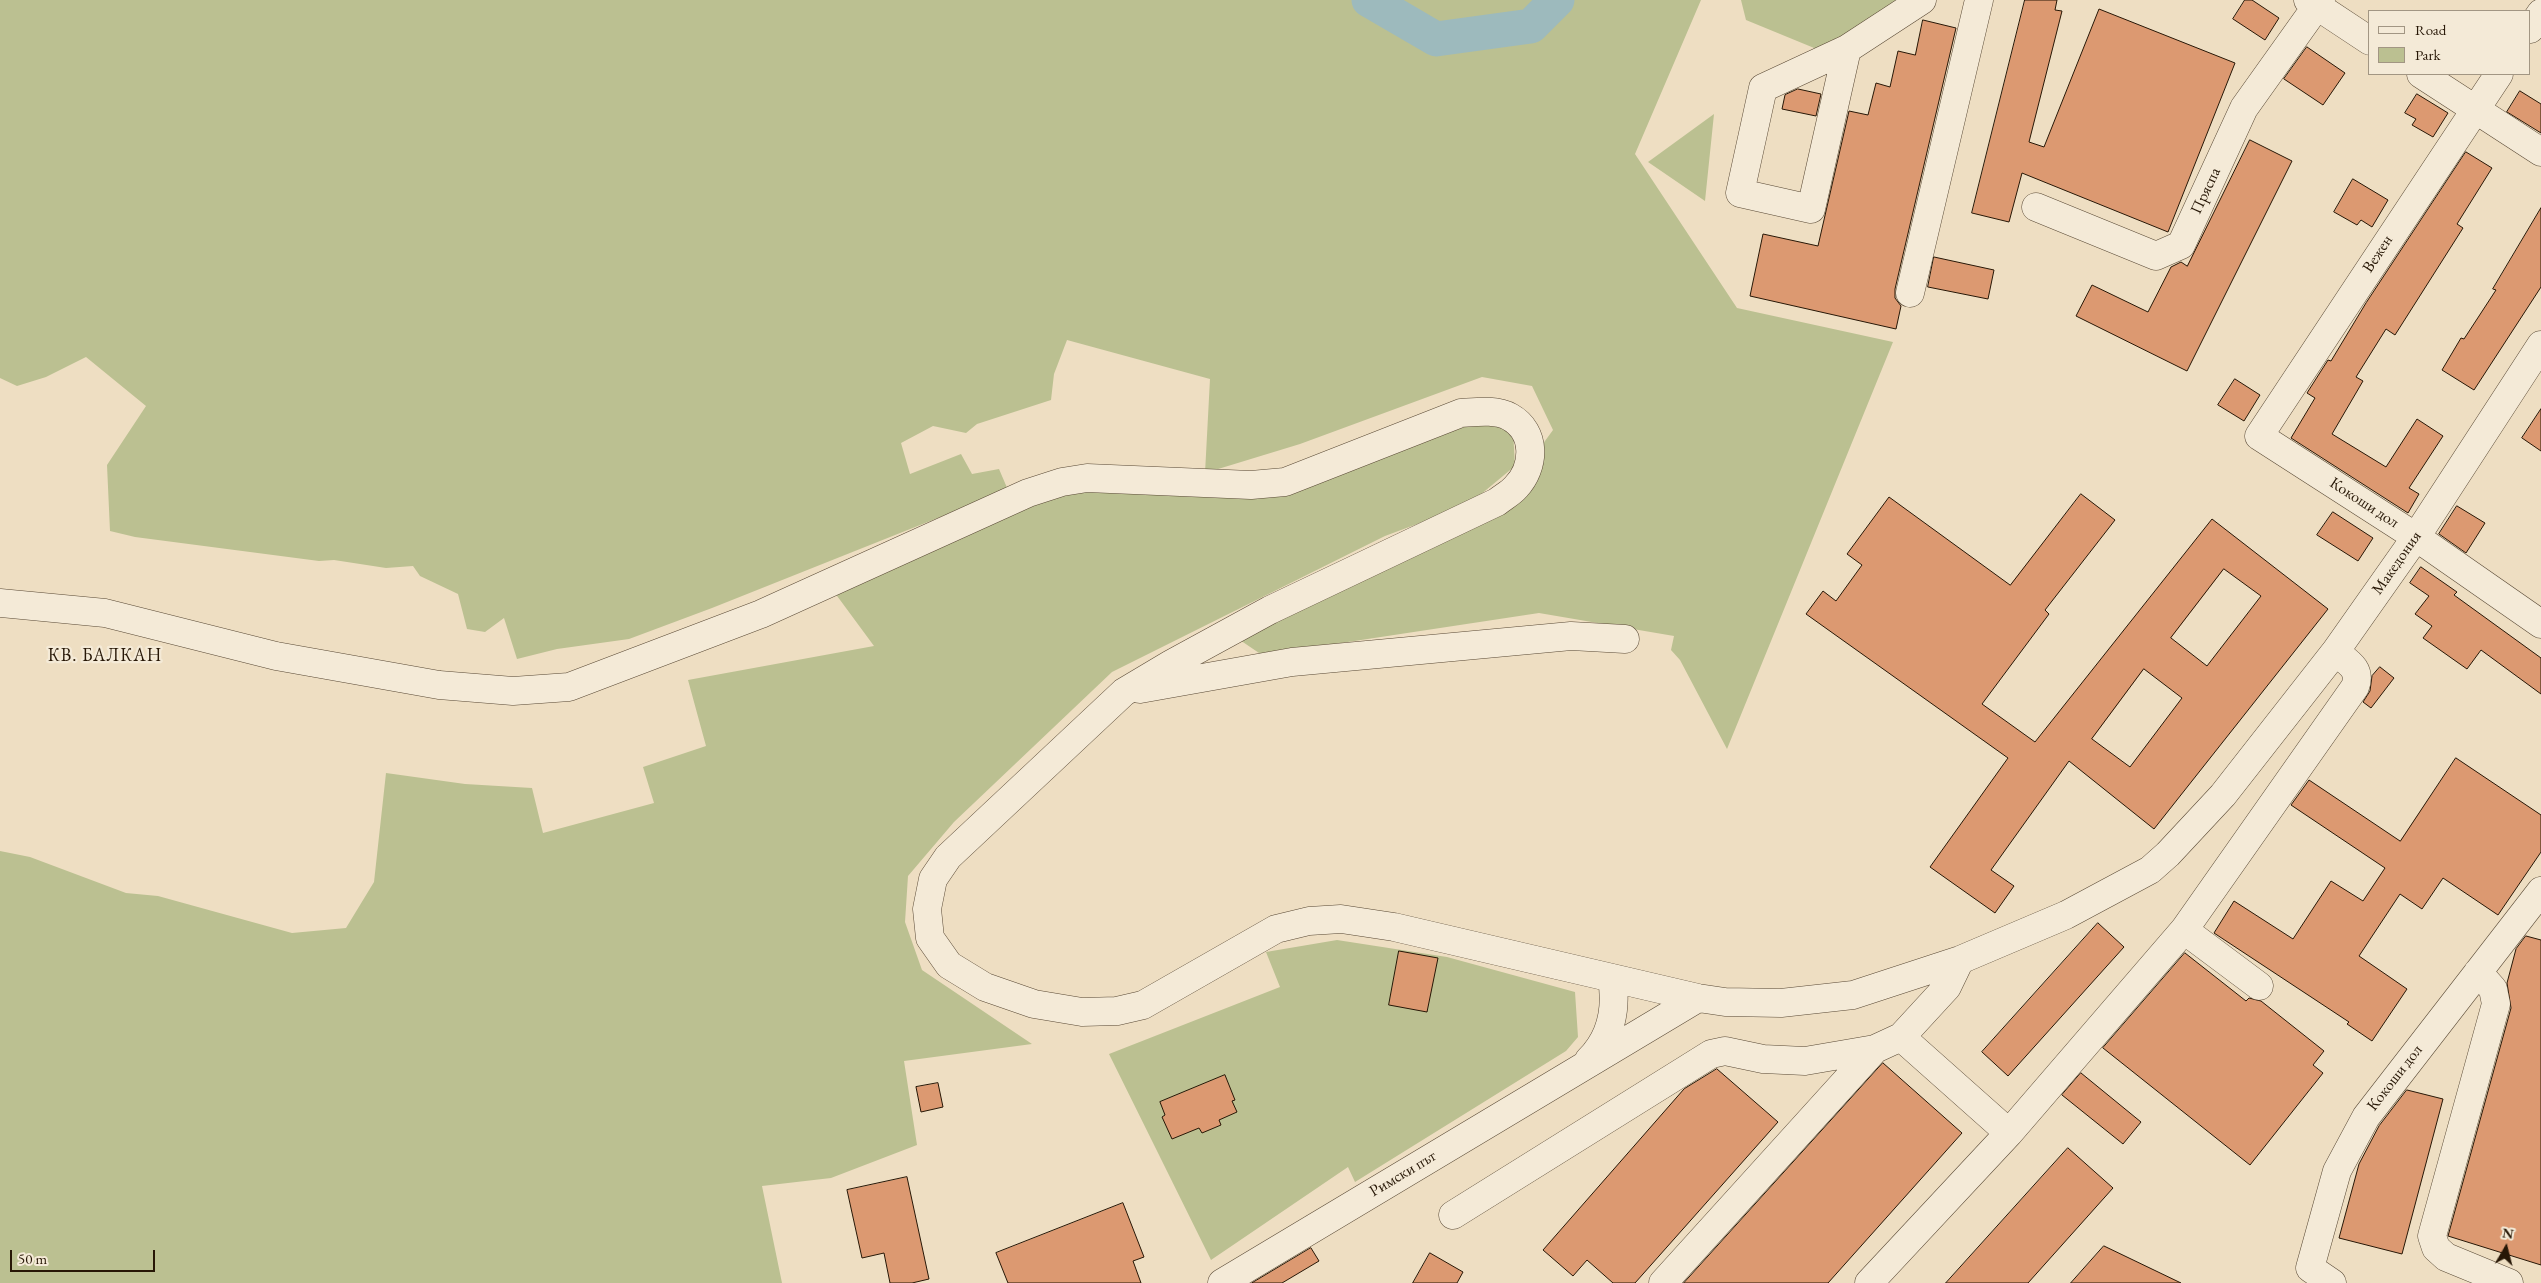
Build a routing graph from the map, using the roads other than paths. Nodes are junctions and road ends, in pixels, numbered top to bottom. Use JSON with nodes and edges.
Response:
{"nodes":[{"id":1,"x":1922,"y":0,"type":"edge"},
{"id":2,"x":1979,"y":0,"type":"edge"},
{"id":3,"x":2315,"y":2,"type":"edge"},
{"id":4,"x":2541,"y":13,"type":"edge"},
{"id":5,"x":2531,"y":28,"type":"edge"},
{"id":6,"x":2368,"y":40,"type":"edge"},
{"id":7,"x":1847,"y":49,"type":"junction"},
{"id":8,"x":2423,"y":75,"type":"edge"},
{"id":9,"x":2497,"y":75,"type":"edge"},
{"id":10,"x":2474,"y":108,"type":"junction"},
{"id":11,"x":2541,"y":152,"type":"edge"},
{"id":12,"x":2036,"y":207,"type":"dead end"},
{"id":13,"x":1910,"y":293,"type":"dead end"},
{"id":14,"x":2541,"y":346,"type":"edge"},
{"id":15,"x":2259,"y":436,"type":"joint"},
{"id":16,"x":2416,"y":537,"type":"junction"},
{"id":17,"x":0,"y":603,"type":"edge"},
{"id":18,"x":2541,"y":624,"type":"edge"},
{"id":19,"x":1625,"y":640,"type":"dead end"},
{"id":20,"x":2335,"y":652,"type":"junction"},
{"id":21,"x":1124,"y":692,"type":"junction"},
{"id":22,"x":2541,"y":890,"type":"edge"},
{"id":23,"x":2184,"y":930,"type":"junction"},
{"id":24,"x":1960,"y":960,"type":"junction"},
{"id":25,"x":2478,"y":972,"type":"junction"},
{"id":26,"x":1612,"y":979,"type":"junction"},
{"id":27,"x":2259,"y":986,"type":"dead end"},
{"id":28,"x":1698,"y":998,"type":"junction"},
{"id":29,"x":1901,"y":1037,"type":"junction"},
{"id":30,"x":1875,"y":1049,"type":"junction"},
{"id":31,"x":1584,"y":1066,"type":"junction"},
{"id":32,"x":2009,"y":1133,"type":"junction"},
{"id":33,"x":1453,"y":1215,"type":"dead end"},
{"id":34,"x":1222,"y":1283,"type":"edge"},
{"id":35,"x":1663,"y":1283,"type":"edge"},
{"id":36,"x":1869,"y":1283,"type":"edge"},
{"id":37,"x":2332,"y":1283,"type":"edge"},
{"id":38,"x":2509,"y":1283,"type":"edge"}],
"edges":[{"from":1,"to":7,"type":"street"},
{"from":2,"to":13,"type":"street"},
{"from":3,"to":6,"type":"street","name":"Пряспа"},
{"from":3,"to":12,"type":"street","name":"Пряспа"},
{"from":4,"to":5,"type":"street"},
{"from":7,"to":7,"type":"street"},
{"from":8,"to":10,"type":"street"},
{"from":9,"to":10,"type":"street","name":"Вежен"},
{"from":10,"to":11,"type":"street"},
{"from":10,"to":15,"type":"street","name":"Вежен"},
{"from":14,"to":16,"type":"street","name":"Македония"},
{"from":15,"to":16,"type":"street","name":"Кокоши дол"},
{"from":16,"to":18,"type":"street","name":"Кокоши дол"},
{"from":16,"to":20,"type":"street","name":"Македония"},
{"from":17,"to":21,"type":"street","name":"Македония"},
{"from":19,"to":21,"type":"street"},
{"from":20,"to":23,"type":"street"},
{"from":20,"to":24,"type":"street","name":"Македония"},
{"from":21,"to":26,"type":"street","name":"Македония"},
{"from":22,"to":25,"type":"street","name":"Кокоши дол"},
{"from":23,"to":27,"type":"street"},
{"from":23,"to":32,"type":"street"},
{"from":24,"to":28,"type":"street","name":"Македония"},
{"from":24,"to":29,"type":"street"},
{"from":25,"to":37,"type":"street","name":"Кокоши дол"},
{"from":25,"to":38,"type":"street"},
{"from":26,"to":28,"type":"street","name":"Македония"},
{"from":26,"to":31,"type":"street","name":"Римски път"},
{"from":28,"to":31,"type":"street","name":"Римски път"},
{"from":29,"to":30,"type":"street"},
{"from":29,"to":32,"type":"street"},
{"from":30,"to":33,"type":"street"},
{"from":30,"to":35,"type":"street"},
{"from":31,"to":34,"type":"street","name":"Римски път"},
{"from":32,"to":36,"type":"street"}]}
